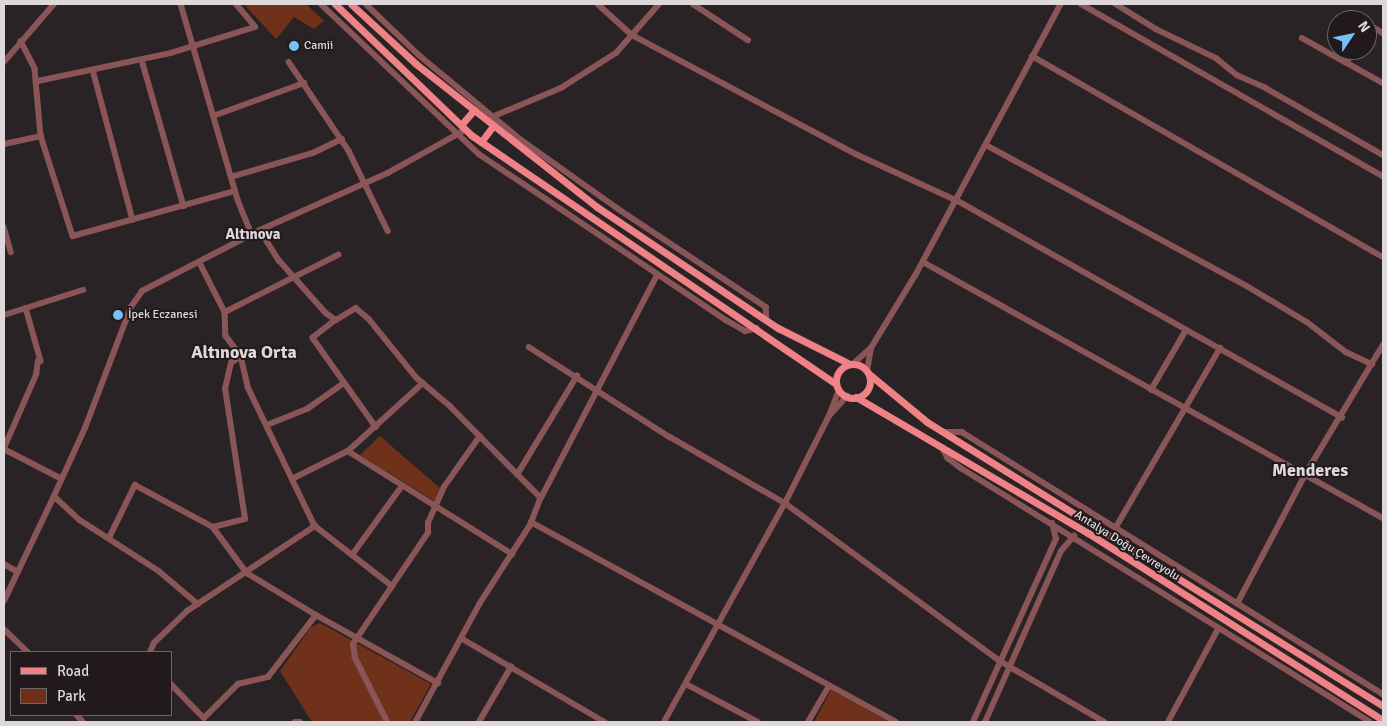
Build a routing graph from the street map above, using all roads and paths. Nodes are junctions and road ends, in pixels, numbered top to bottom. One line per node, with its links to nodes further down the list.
1 (54, 4): 17 (street)
2 (181, 4): 18 (street)
3 (236, 4): 18 (street)
4 (321, 4): 34 (street)
5 (335, 4): 33 (main road)
6 (352, 4): 28 (main road)
7 (366, 4): 30 (street)
8 (598, 4): 14 (street)
9 (660, 4): 14 (street)
10 (694, 4): 16 (street)
11 (1061, 4): 19 (street)
12 (1081, 4): 41 (street)
13 (1116, 4): 40 (street)
14 (632, 35): 30 (street); 45 (street)
15 (1302, 38): 23 (street)
16 (748, 40)
17 (21, 41): 21 (street); 25 (street)
18 (194, 47): 20 (street); 29 (street)
19 (1032, 56): 39 (street); 54 (street)
20 (142, 60): 24 (street); 46 (street)
21 (4, 62)
22 (288, 62): 26 (street)
23 (1347, 62): 27 (street)
24 (93, 70): 25 (street); 47 (street)
25 (38, 81): 35 (street)
26 (304, 83): 29 (street); 36 (street)
27 (1383, 83)
28 (474, 110): 31 (main road); 33 (main road)
29 (214, 116): 42 (street)
30 (494, 116): 31 (street); 64 (street)
31 (485, 118): 32 (main road)
32 (494, 125): 37 (main road); 64 (main road)
33 (463, 128): 34 (street); 37 (main road)
34 (458, 134): 43 (street); 57 (street)
35 (41, 136): 38 (street); 47 (street)
36 (342, 139): 42 (street); 43 (street)
37 (481, 142): 65 (main road)
38 (4, 144)
39 (986, 145): 45 (street); 73 (street)
40 (1383, 155)
41 (1383, 176)
42 (231, 177): 44 (street)
43 (365, 183): 49 (street); 50 (street)
44 (235, 191): 46 (street); 51 (street)
45 (958, 201): 55 (street); 66 (street)
46 (184, 206): 47 (street)
47 (133, 220)
48 (4, 227): 52 (street)
49 (260, 230): 51 (street); 58 (street)
50 (388, 232)
51 (252, 235): 56 (street)
52 (11, 252)
53 (338, 255): 58 (street)
54 (1383, 257)
55 (923, 262): 69 (street); 80 (street)
56 (200, 263): 61 (street); 95 (street)
57 (657, 274): 65 (street); 79 (street)
58 (292, 276): 61 (street); 63 (street)
59 (83, 290): 60 (street)
60 (26, 308): 62 (street); 91 (street)
61 (225, 312): 71 (street)
62 (4, 315)
63 (336, 320): 76 (street); 77 (street)
64 (766, 321): 72 (main road)
65 (757, 328): 78 (main road)
66 (1186, 330): 70 (street); 80 (street)
67 (1383, 345): 73 (street)
68 (529, 347): 75 (street)
69 (871, 348): 72 (street); 74 (street)
70 (1220, 348): 83 (street); 85 (street)
71 (241, 356): 86 (street); 106 (street)
72 (852, 364): 74 (main road); 78 (main road)
73 (1372, 364): 85 (street)
74 (868, 373): 82 (main road); 88 (main road, Antalya Doğu Çevreyolu)
75 (577, 376): 79 (street); 94 (street)
76 (344, 383): 86 (street); 87 (street)
77 (424, 383): 87 (street); 89 (street)
78 (837, 387): 81 (main road); 84 (street)
79 (598, 389): 99 (street); 100 (street)
80 (1152, 390): 83 (street)
81 (847, 396): 82 (main road); 84 (street)
82 (856, 397): 90 (main road, Antalya Doğu Çevreyolu)
83 (1184, 408): 93 (street); 107 (street)
84 (829, 416): 100 (street)
85 (1342, 417): 93 (street)
86 (267, 425): 96 (street)
87 (376, 427): 92 (street)
88 (943, 432): 107 (street); 135 (main road, Antalya Doğu Çevreyolu)
89 (480, 436): 94 (street); 101 (street)
90 (941, 445): 104 (street); 137 (main road, Antalya Doğu Çevreyolu)
91 (4, 448): 95 (street)
92 (348, 451): 96 (street); 97 (street)
93 (1306, 473): 102 (street); 118 (street)
94 (517, 475): 99 (street)
95 (62, 479): 98 (street)
96 (292, 479): 105 (street)
97 (402, 486): 101 (street); 111 (street)
98 (54, 496): 109 (street); 113 (street)
99 (541, 498): 103 (street)
100 (785, 503): 120 (street); 127 (street)
101 (435, 508): 110 (street); 115 (street)
102 (1383, 518)
103 (531, 522): 110 (street); 120 (street)
104 (1052, 523): 108 (street); 127 (street)
105 (315, 526): 111 (street); 114 (street)
106 (213, 527): 109 (street); 114 (street)
107 (1116, 527): 118 (street)
108 (1074, 536): 122 (street); 128 (street)
109 (110, 538): 117 (street)
110 (512, 554): 124 (street)
111 (352, 555): 115 (street)
112 (4, 564): 113 (street)
113 (18, 572): 116 (street)
114 (247, 573): 117 (street); 119 (street)
115 (392, 586): 123 (street)
116 (4, 601)
117 (198, 604): 126 (street)
118 (1237, 604): 134 (street)
119 (316, 615): 123 (street); 136 (street)
120 (719, 625): 131 (street); 133 (street)
121 (4, 629): 125 (street)
122 (1218, 631): 151 (street); 152 (street)
123 (358, 638): 130 (street); 140 (street)
124 (461, 638): 129 (street); 130 (street)
125 (27, 651)
126 (150, 651)
127 (1000, 661): 128 (street); 148 (street)
128 (1010, 666): 149 (street); 150 (street)
129 (511, 668): 142 (street); 143 (street)
130 (438, 683): 141 (street)
131 (686, 684): 144 (street); 145 (street)
132 (172, 685): 136 (street)
133 (829, 686): 146 (street); 147 (street)
134 (1383, 694)
135 (1383, 706)
136 (202, 720)
137 (1383, 720)
138 (295, 722): 139 (street)
139 (300, 722)
140 (387, 722)
141 (416, 722)
142 (479, 722)
143 (605, 722)
144 (664, 722)
145 (758, 722)
146 (808, 722)
147 (896, 722)
148 (973, 722)
149 (985, 722)
150 (1105, 722)
151 (1168, 722)
152 (1370, 722)

